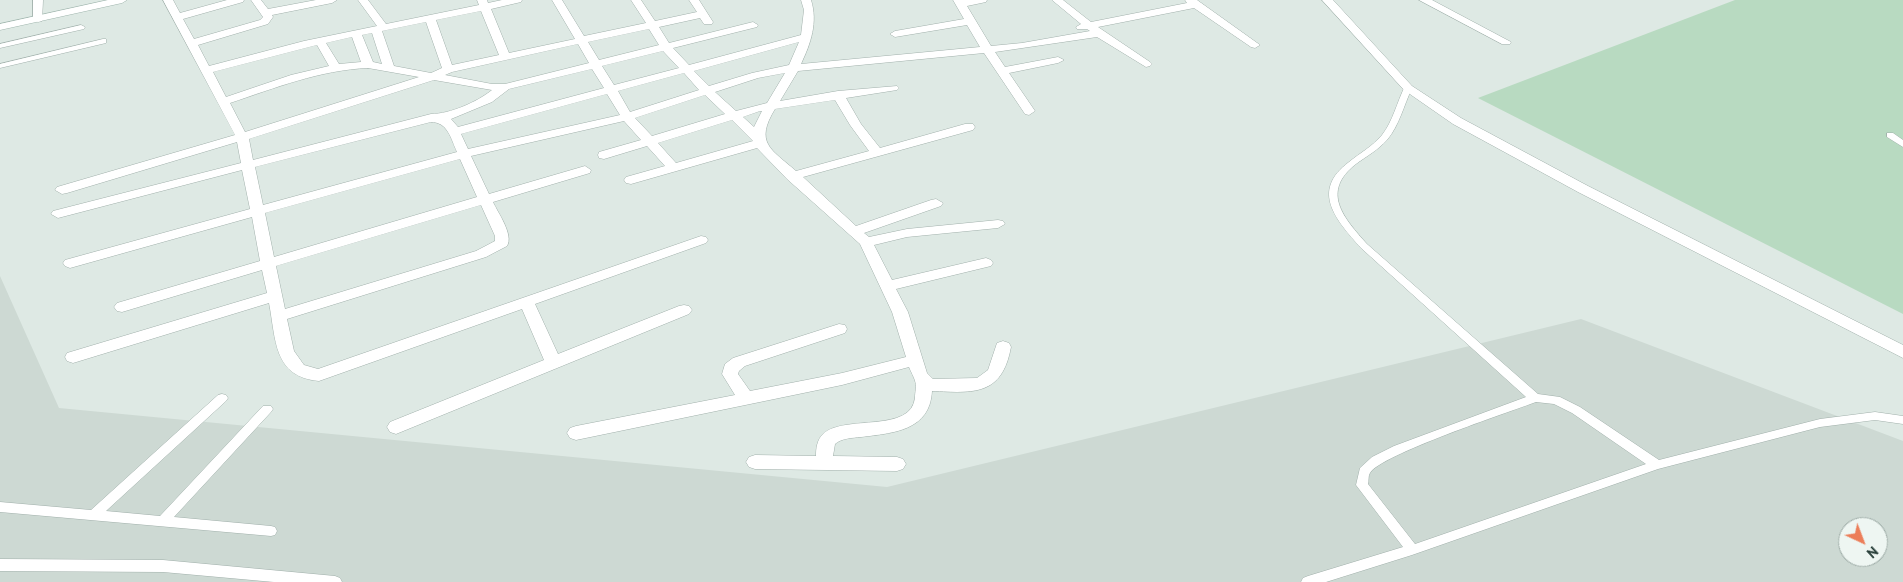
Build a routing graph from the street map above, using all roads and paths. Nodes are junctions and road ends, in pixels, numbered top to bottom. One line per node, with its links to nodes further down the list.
1 (84, 0): 20 (street)
2 (122, 0): 20 (street)
3 (168, 0): 23 (street)
4 (239, 0): 23 (street)
5 (256, 0): 21 (street)
6 (332, 0): 21 (street)
7 (363, 0): 32 (street)
8 (517, 0): 19 (street)
9 (557, 0): 40 (street)
10 (636, 0): 29 (street)
11 (694, 0): 22 (street)
12 (806, 0): 37 (street)
13 (982, 0): 17 (street)
14 (1057, 0): 27 (street)
15 (1327, 0): 64 (street)
16 (1424, 0): 41 (street)
17 (959, 2): 26 (street)
18 (1194, 2): 27 (street); 43 (street)
19 (484, 3): 25 (street); 48 (street)
20 (38, 10): 24 (street); 30 (street)
21 (266, 13): 42 (street)
22 (704, 14): 29 (street); 36 (street)
23 (177, 17): 42 (street)
24 (0, 18)
25 (430, 18): 32 (street); 58 (street)
26 (970, 21): 35 (street); 47 (street)
27 (1089, 24): 33 (street); 45 (street)
28 (753, 25): 36 (street)
29 (652, 26): 40 (street); 46 (street)
30 (0, 27)
31 (81, 27): 44 (lane)
32 (380, 29): 34 (street); 57 (street)
33 (1099, 33): 45 (street); 50 (street)
34 (356, 34): 39 (street); 51 (street)
35 (895, 34)
36 (704, 37): 46 (street)
37 (806, 37): 55 (street); 56 (street)
38 (103, 41): 52 (lane)
39 (320, 41): 54 (street); 59 (street)
40 (580, 41): 48 (street); 53 (street)
41 (1506, 42)
42 (192, 43): 59 (street)
43 (1255, 45)
44 (0, 46)
45 (1022, 46): 47 (street)
46 (666, 47): 53 (street); 55 (street)
47 (986, 49): 56 (street); 60 (street)
48 (505, 57): 58 (street)
49 (1058, 60): 60 (street)
50 (1146, 64)
51 (368, 65): 54 (street); 57 (street)
52 (0, 66)
53 (595, 66): 62 (street); 65 (street)
54 (334, 67): 68 (street)
55 (687, 68): 65 (street); 66 (street)
56 (792, 68): 66 (street); 69 (street)
57 (389, 69): 61 (street)
58 (448, 69): 61 (street)
59 (207, 70): 68 (street)
60 (1002, 71): 70 (street)
61 (432, 77): 62 (street); 77 (street)
62 (505, 87): 73 (street)
63 (893, 88): 67 (street)
64 (1408, 88): 109 (street); 116 (lane)
65 (610, 90): 72 (street); 75 (street)
66 (707, 91): 71 (street); 72 (street)
67 (838, 95): 69 (street); 81 (street)
68 (224, 101): 77 (street)
69 (772, 104): 71 (street); 78 (street)
70 (1029, 111)
71 (733, 115): 78 (street); 79 (street)
72 (628, 117): 79 (street); 82 (street)
73 (442, 118): 75 (street); 84 (street)
74 (969, 127): 81 (street)
75 (454, 132): 82 (street)
76 (1890, 135): 80 (lane)
77 (242, 137): 84 (street); 89 (street)
78 (759, 140): 85 (street); 87 (street)
79 (648, 142): 83 (street); 85 (street)
80 (1903, 144)
81 (877, 153): 87 (street)
82 (464, 154): 90 (street); 92 (street)
83 (604, 155)
84 (248, 165): 92 (street); 93 (street)
85 (674, 168): 88 (street)
86 (585, 170): 90 (street)
87 (792, 176): 95 (street)
88 (631, 180)
89 (62, 190)
90 (486, 200): 100 (street); 106 (street)
91 (936, 202): 95 (street)
92 (257, 211): 98 (street); 100 (street)
93 (58, 214)
94 (998, 224): 97 (street)
95 (855, 231): 97 (street)
96 (701, 240): 103 (street)
97 (866, 242): 101 (street)
98 (70, 263)
99 (986, 263): 101 (street)
100 (268, 265): 102 (street); 104 (street)
101 (887, 286): 111 (street)
102 (275, 296): 106 (street); 110 (street)
103 (527, 302): 106 (street); 112 (street)
104 (122, 307)
105 (684, 310): 112 (street)
106 (278, 316)
107 (839, 329): 115 (street)
108 (1003, 347): 113 (street)
109 (1903, 352)
110 (73, 357)
111 (916, 360): 113 (street); 115 (street)
112 (556, 362): 119 (street)
113 (924, 381): 122 (street)
114 (222, 398): 126 (lane)
115 (746, 398): 120 (street)
116 (1536, 398): 124 (lane); 129 (lane)
117 (267, 409): 127 (lane)
118 (1903, 420): 124 (lane)
119 (396, 427)
120 (576, 433)
121 (754, 462): 122 (street)
122 (824, 464): 123 (street)
123 (897, 464)
124 (1657, 465): 129 (lane)
125 (0, 507): 126 (lane)
126 (94, 515): 127 (lane)
127 (163, 522): 128 (lane)
128 (271, 531)
129 (1412, 550): 132 (lane)
130 (0, 565): 131 (lane)
131 (335, 582)
132 (1308, 582)

